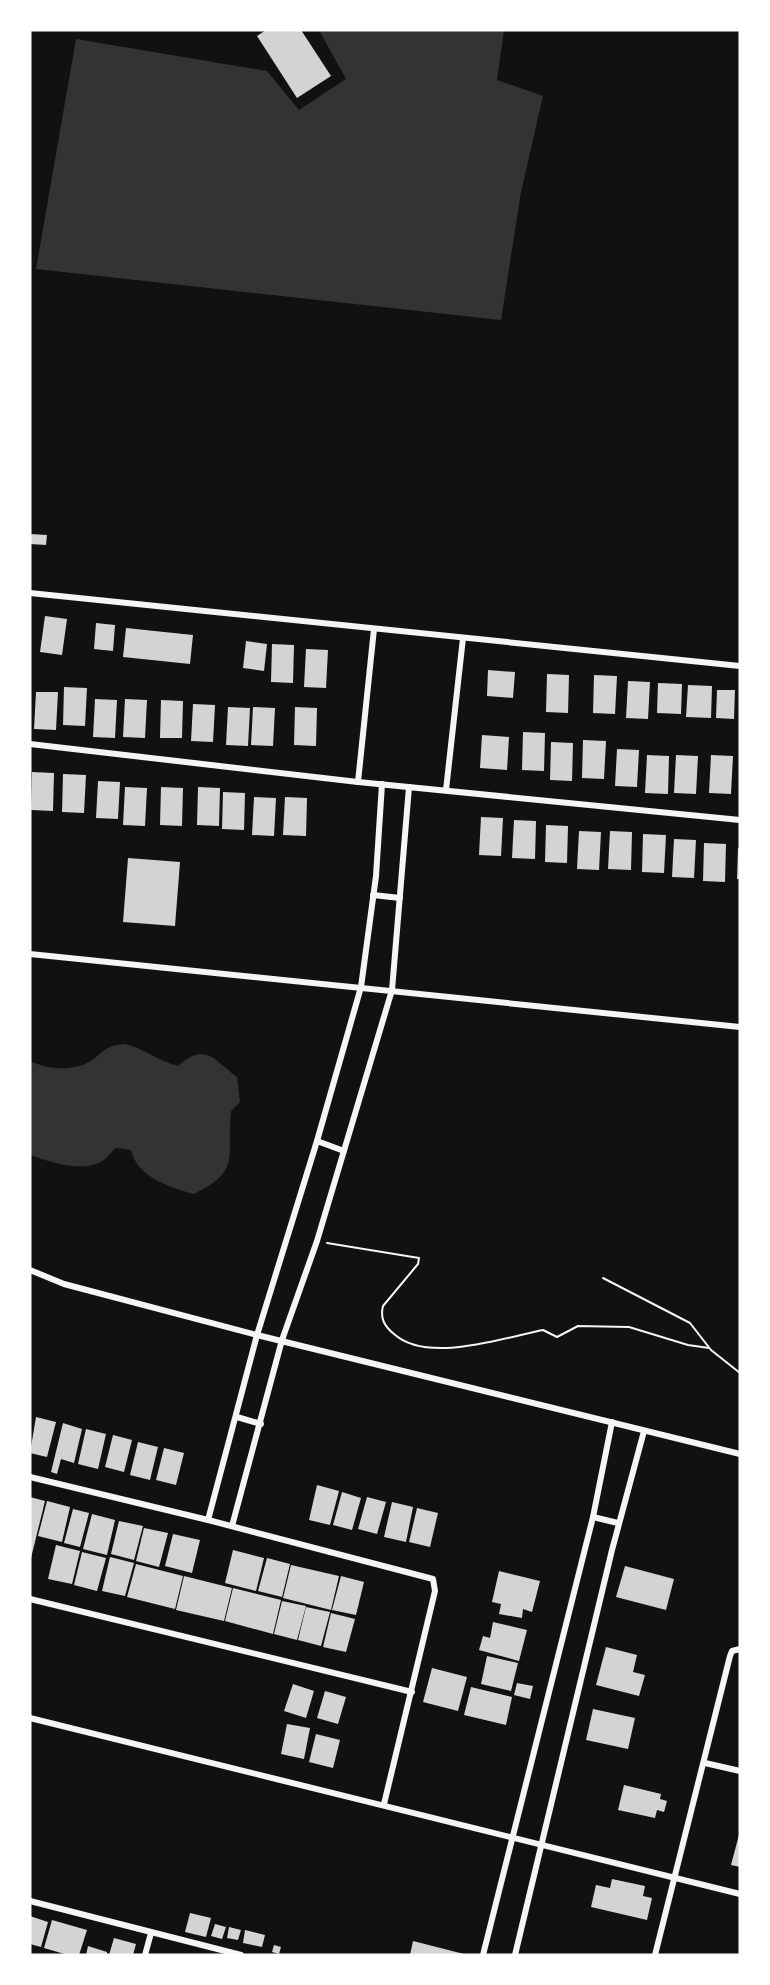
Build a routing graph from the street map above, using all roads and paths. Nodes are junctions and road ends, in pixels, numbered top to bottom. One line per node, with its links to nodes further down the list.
1 (30, 593): 2 (street)
2 (374, 629): 3 (street); 6 (street)
3 (463, 638): 4 (street); 9 (street)
4 (740, 666)
5 (30, 744): 6 (street)
6 (358, 782): 7 (street)
7 (382, 784): 8 (street); 11 (street)
8 (409, 787): 9 (street); 12 (street)
9 (446, 790): 10 (street)
10 (740, 820)
11 (373, 895): 12 (street); 14 (street)
12 (400, 898): 15 (street)
13 (30, 954): 14 (street)
14 (361, 987): 15 (street); 17 (street)
15 (392, 990): 16 (street); 18 (street)
16 (740, 1027)
17 (317, 1141): 18 (street); 22 (street)
18 (344, 1151): 19 (street)
19 (317, 1241): 23 (street); 24 (path)
20 (30, 1270): 22 (street)
21 (603, 1278): 24 (path)
22 (257, 1335): 23 (street); 26 (street)
23 (282, 1340): 27 (street); 28 (street)
24 (709, 1348): 25 (path)
25 (740, 1373)
26 (237, 1417): 28 (street); 33 (street)
27 (612, 1422): 29 (street); 32 (street)
28 (261, 1424): 35 (street)
29 (644, 1431): 30 (street); 34 (street)
30 (740, 1454)
31 (30, 1477): 33 (street)
32 (593, 1516): 34 (street); 43 (street)
33 (208, 1520): 35 (street)
34 (618, 1523): 44 (street)
35 (232, 1526): 38 (street)
36 (30, 1599): 38 (street)
37 (740, 1649): 40 (street)
38 (412, 1692): 42 (street)
39 (30, 1718): 42 (street)
40 (705, 1762): 41 (street); 45 (street)
41 (740, 1772)
42 (384, 1804): 43 (street)
43 (514, 1838): 44 (street); 51 (street)
44 (541, 1846): 45 (street); 52 (street)
45 (674, 1878): 46 (street); 53 (street)
46 (740, 1894)
47 (30, 1901): 48 (street)
48 (151, 1933): 49 (street); 50 (street)
49 (145, 1955)
50 (241, 1955)
51 (483, 1955)
52 (515, 1955)
53 (655, 1955)

